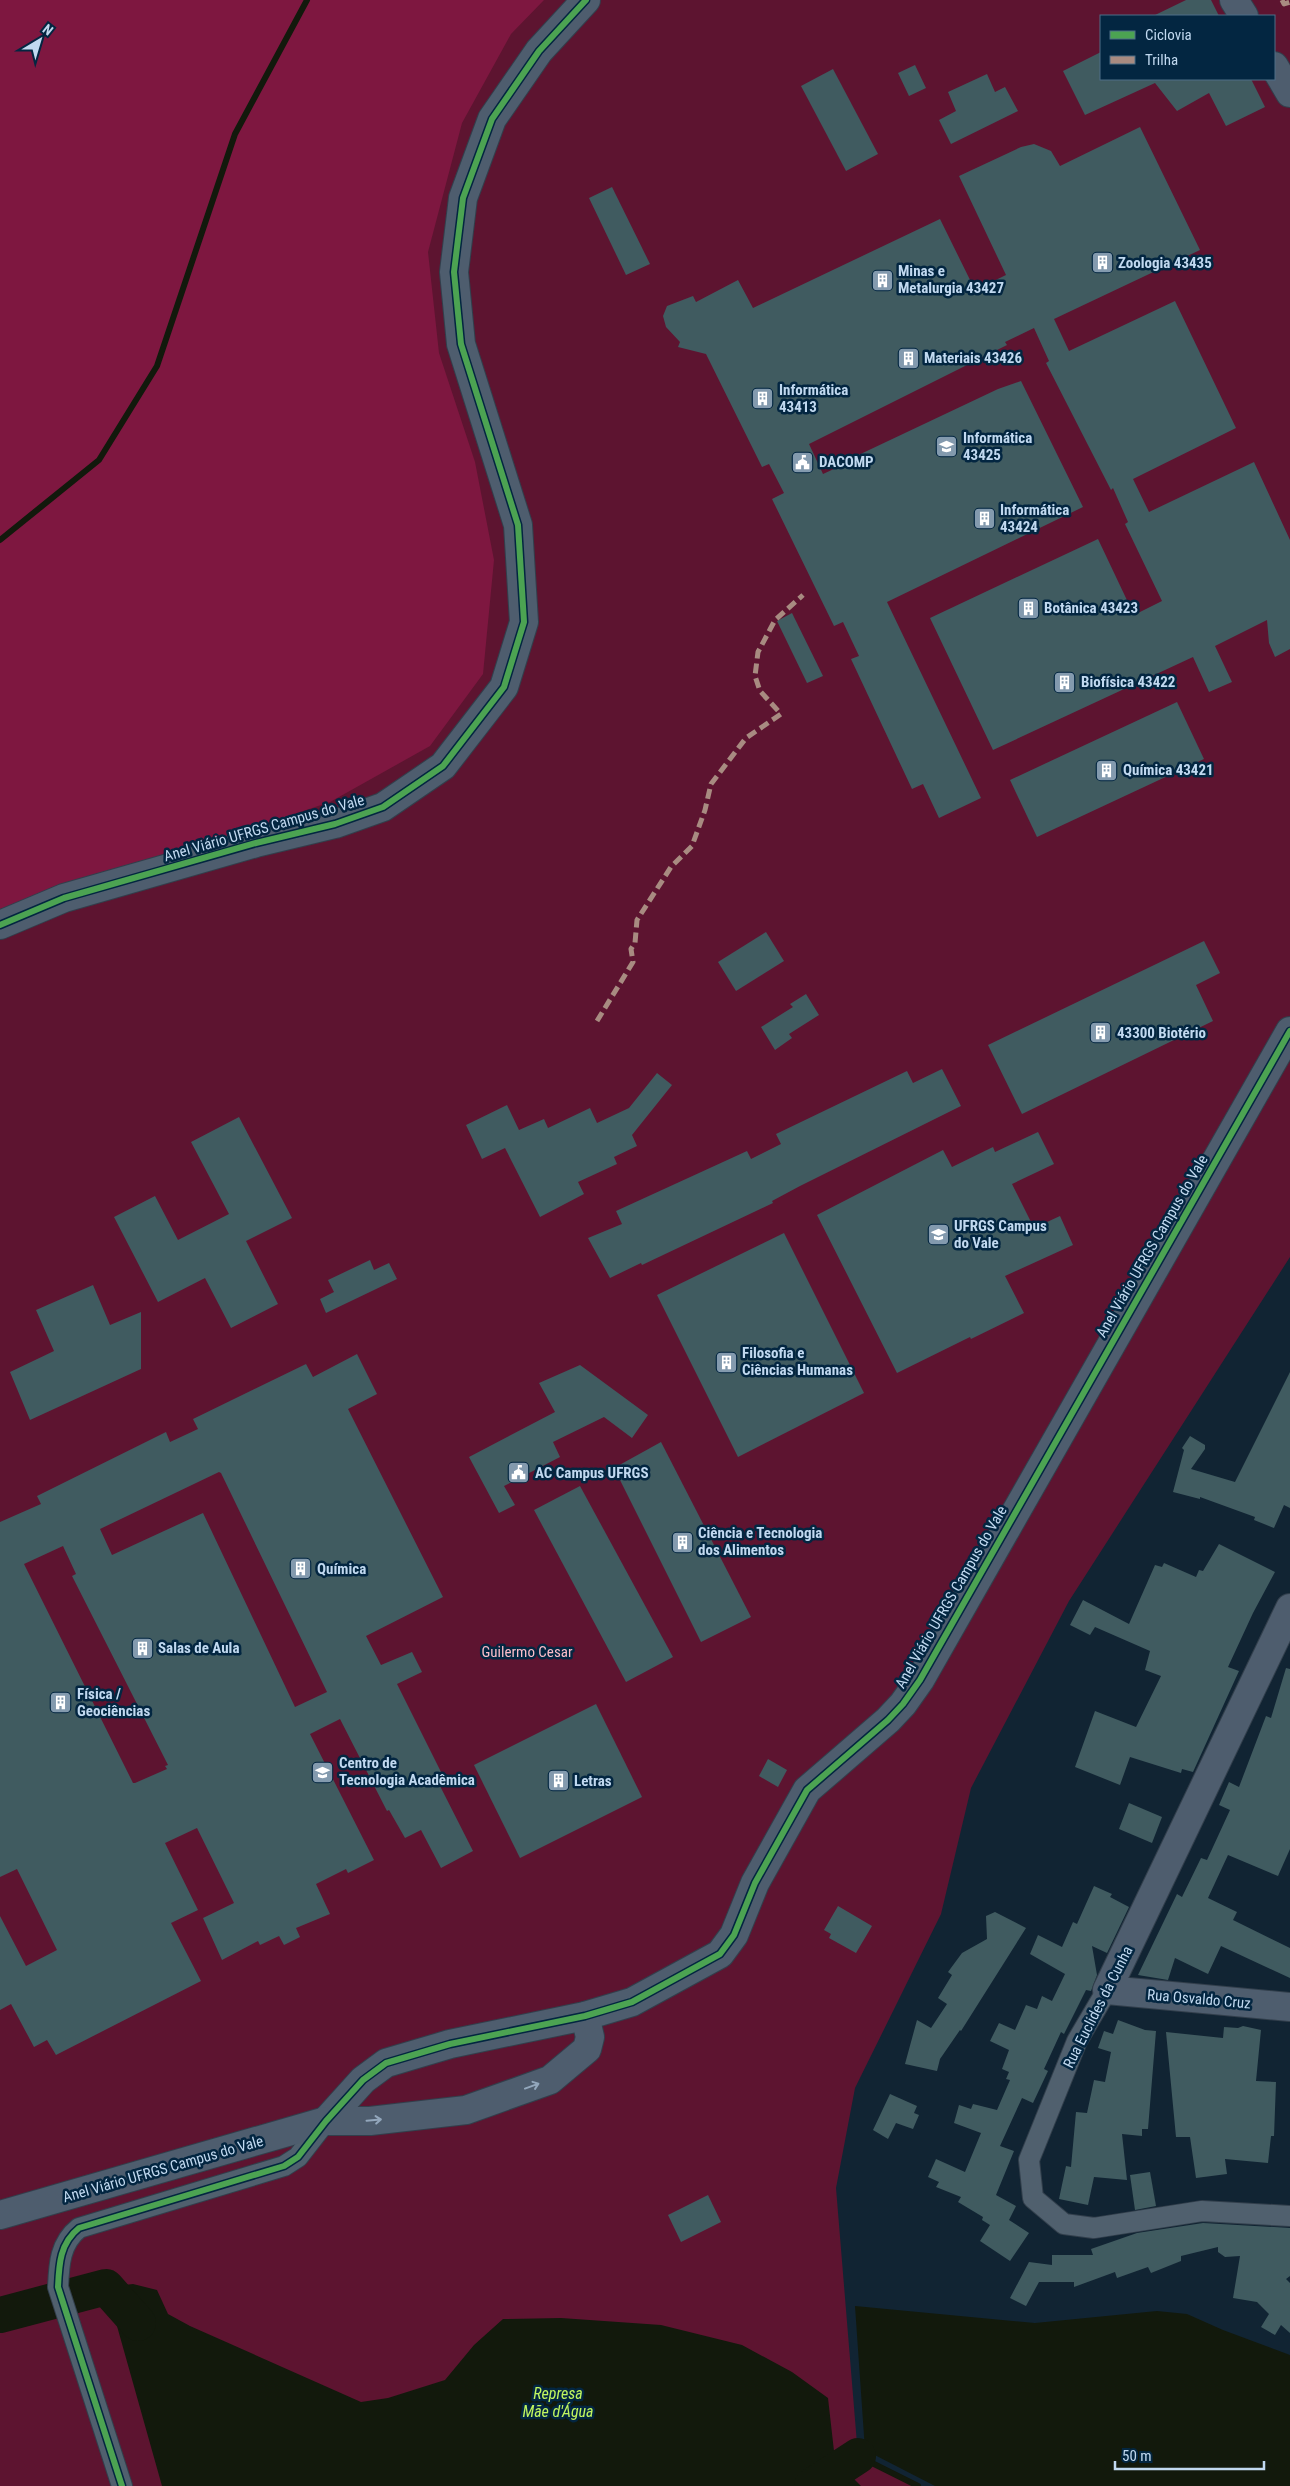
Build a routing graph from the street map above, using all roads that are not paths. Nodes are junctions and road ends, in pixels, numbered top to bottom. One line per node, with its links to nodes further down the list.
1 (586, 0): 6 (street, Anel Viário UFRGS Campus do Vale)
2 (1234, 0): 3 (street)
3 (1243, 15)
4 (1275, 68): 5 (street)
5 (1290, 93)
6 (0, 925)
7 (1290, 1031): 11 (street, Anel Viário UFRGS Campus do Vale)
8 (1290, 1608): 9 (street, Rua Euclides da Cunha)
9 (1107, 1990): 10 (street, Rua Osvaldo Cruz); 14 (street, Rua Euclides da Cunha)
10 (1290, 2007)
11 (585, 2016): 12 (street, Anel Viário UFRGS Campus do Vale); 12 (street, Anel Viário UFRGS Campus do Vale, one-way to 11)
12 (326, 2121): 13 (street, Anel Viário UFRGS Campus do Vale); 15 (street)
13 (0, 2215)
14 (1290, 2216)
15 (122, 2486)

